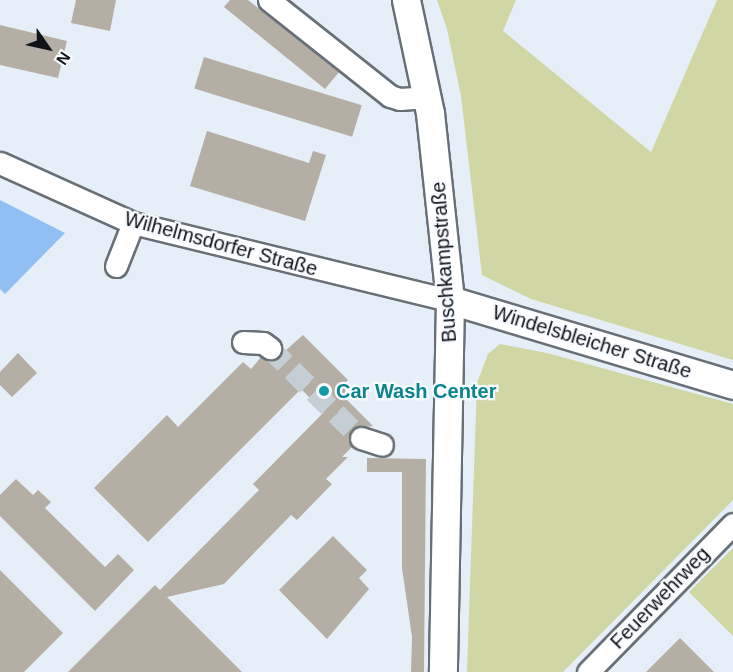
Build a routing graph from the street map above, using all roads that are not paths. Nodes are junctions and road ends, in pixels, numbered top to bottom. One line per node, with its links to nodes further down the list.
1 (269, 0): 3 (street)
2 (406, 0): 3 (main road, Buschkampstraße)
3 (427, 97): 7 (main road, Buschkampstraße)
4 (0, 163): 5 (street, Wilhelmsdorfer Straße)
5 (133, 222): 6 (street); 7 (street, Wilhelmsdorfer Straße)
6 (116, 266)
7 (450, 300): 10 (main road, Windelsbleicher Straße); 14 (main road, Buschkampstraße)
8 (243, 342): 9 (street)
9 (270, 348)
10 (733, 386)
11 (361, 438): 12 (street)
12 (382, 445)
13 (733, 524): 15 (street, Feuerwehrweg)
14 (443, 672)
15 (588, 672)

